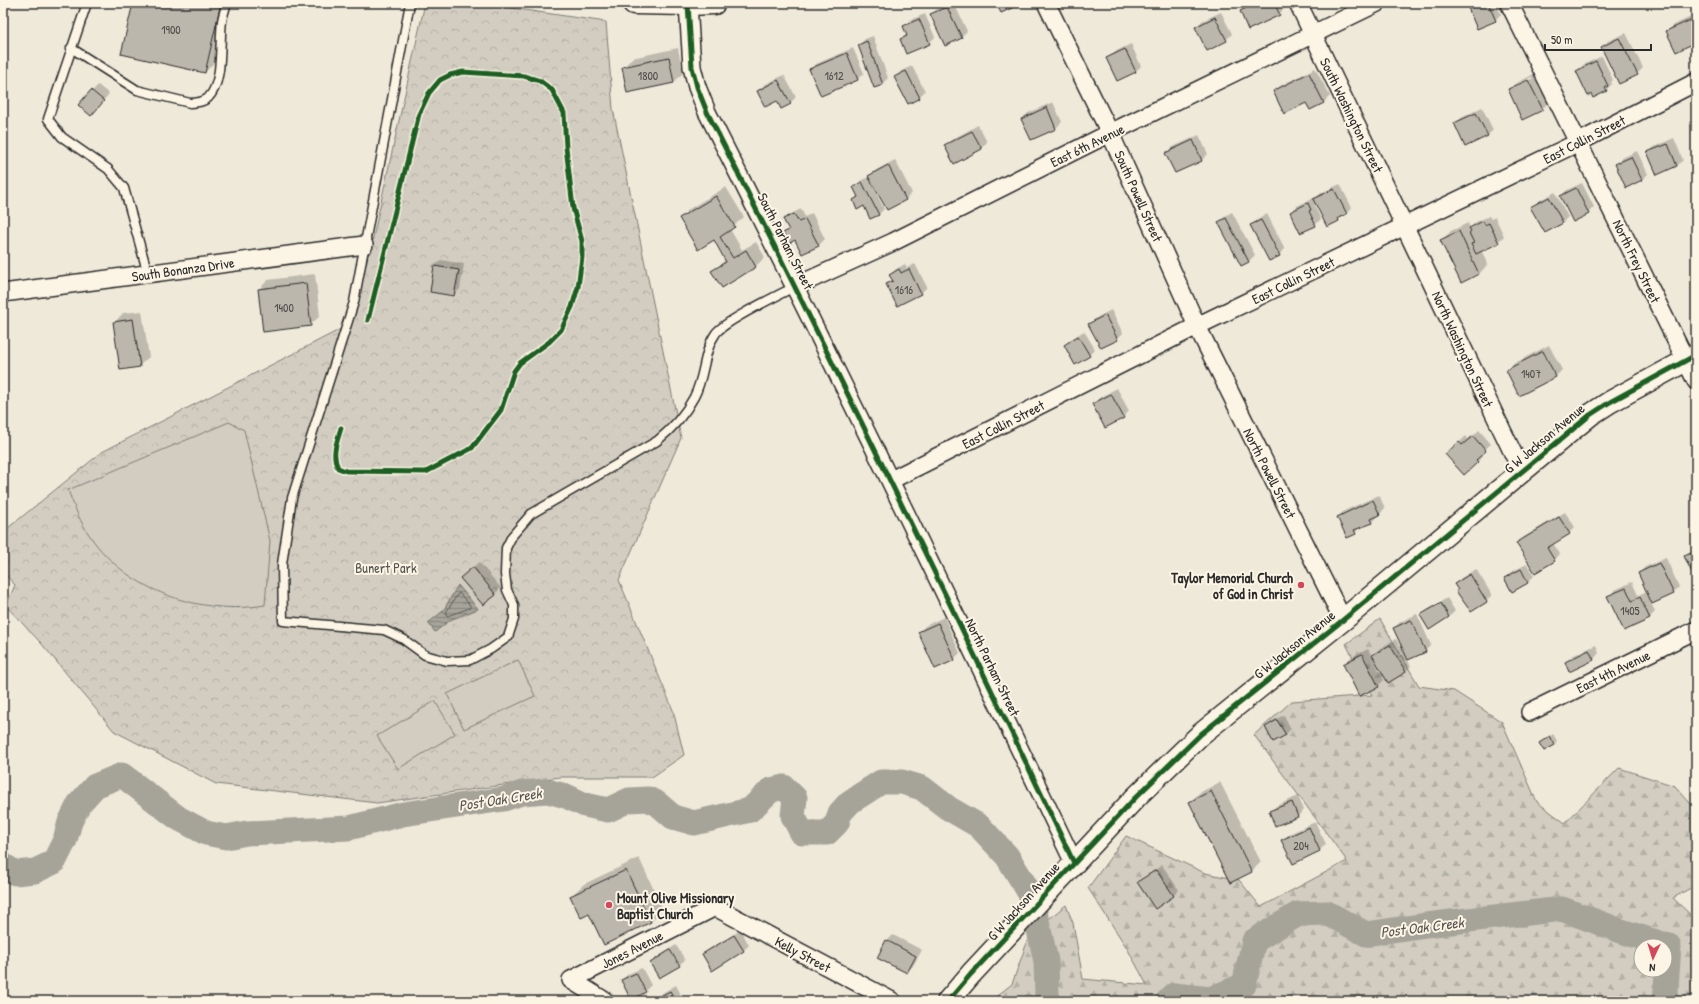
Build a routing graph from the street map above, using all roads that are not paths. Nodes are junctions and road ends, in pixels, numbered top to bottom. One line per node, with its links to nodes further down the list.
1 (87, 3): 12 (lane)
2 (227, 3): 12 (lane)
3 (410, 3): 17 (lane)
4 (634, 3): 10 (main road)
5 (714, 3): 10 (main road)
6 (1046, 3): 14 (street, South Powell Street)
7 (1298, 3): 11 (street, South Washington Street)
8 (1377, 3): 11 (street, East 6th Avenue)
9 (1510, 3): 15 (street, North Frey Street)
10 (688, 4): 19 (street, South Parham Street)
11 (1313, 34): 14 (street, East 6th Avenue); 16 (street, South Washington Street)
12 (71, 48): 18 (lane)
13 (1696, 82): 15 (street, East Collin Street)
14 (1110, 133): 19 (street, East 6th Avenue); 21 (street, South Powell Street)
15 (1579, 142): 16 (street, East Collin Street); 22 (street, North Frey Street)
16 (1405, 226): 21 (street, East Collin Street); 24 (street, North Washington Street)
17 (364, 245): 18 (street, South Bonanza Drive); 19 (lane)
18 (148, 274): 20 (street, South Bonanza Drive)
19 (796, 286): 25 (street, South Parham Street)
20 (3, 294)
21 (1197, 326): 25 (street, East Collin Street); 26 (street, North Powell Street)
22 (1691, 357): 23 (street, North Frey Street); 24 (street, G W Jackson Avenue)
23 (1696, 381)
24 (1522, 472): 26 (street, G W Jackson Avenue)
25 (891, 480): 29 (street, North Parham Street)
26 (1344, 620): 29 (street, G W Jackson Avenue)
27 (1696, 630): 28 (street, East 4th Avenue)
28 (1530, 712)
29 (1072, 866): 33 (street, G W Jackson Avenue)
30 (714, 907): 31 (street, Jones Avenue); 32 (street, Kelly Street)
31 (605, 1001)
32 (892, 1001)
33 (948, 1001)

